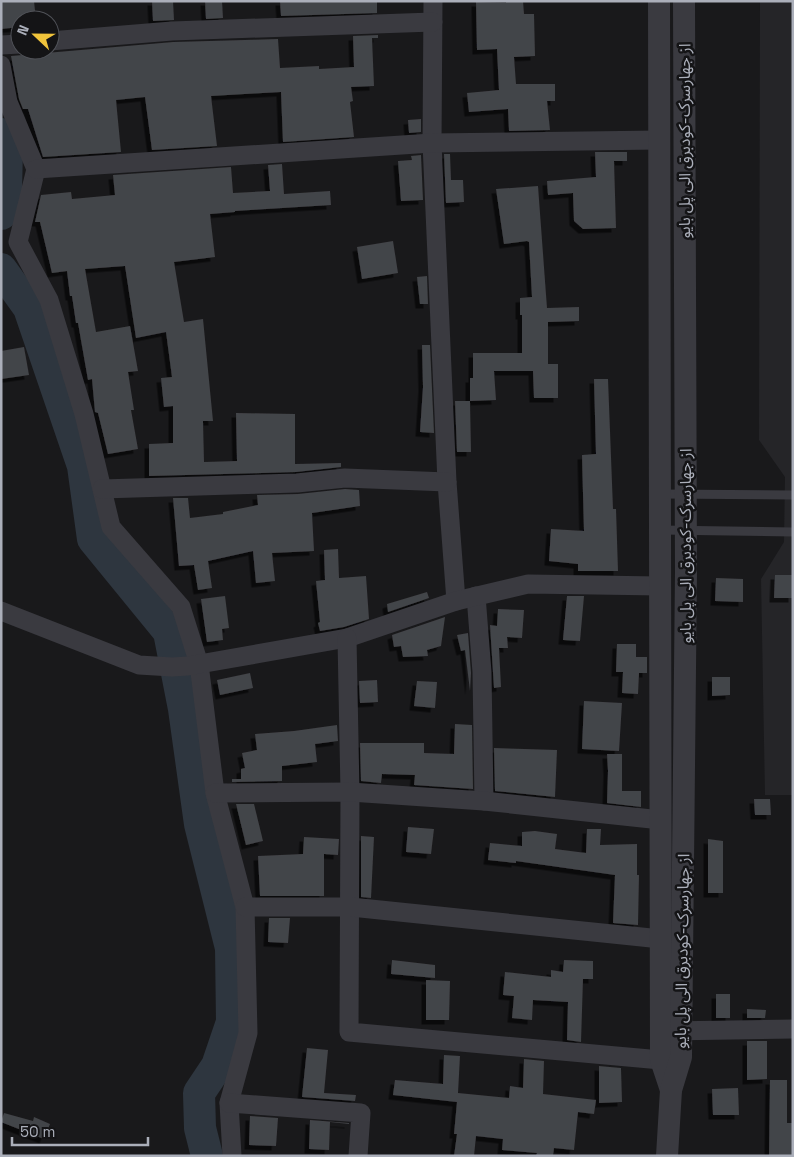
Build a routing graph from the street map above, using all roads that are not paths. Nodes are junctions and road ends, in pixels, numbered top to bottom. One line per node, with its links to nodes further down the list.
1 (433, 1): 4 (street)
2 (659, 1): 7 (street, از جهارسرک-کودبرق الی پل بایو)
3 (684, 1): 13 (street, از جهارسرک-کودبرق الی پل بایو)
4 (433, 22): 5 (street); 8 (street)
5 (60, 40)
6 (1, 65): 9 (street)
7 (659, 140): 8 (street); 12 (street, از جهارسرک-کودبرق الی پل بایو)
8 (432, 143): 9 (street); 10 (street)
9 (36, 169): 11 (street)
10 (447, 482): 11 (street); 20 (street)
11 (102, 489): 23 (street)
12 (660, 494): 13 (lane); 15 (street, از جهارسرک-کودبرق الی پل بایو)
13 (685, 494): 14 (lane); 16 (street, از جهارسرک-کودبرق الی پل بایو)
14 (793, 494)
15 (660, 530): 16 (lane); 18 (street, از جهارسرک-کودبرق الی پل بایو)
16 (686, 531): 17 (lane); 32 (street, از جهارسرک-کودبرق الی پل بایو)
17 (793, 532)
18 (660, 586): 19 (street); 27 (street, از جهارسرک-کودبرق الی پل بایو)
19 (476, 596): 20 (street); 26 (street)
20 (456, 601): 22 (street)
21 (1, 611): 23 (street)
22 (347, 638): 23 (street); 24 (street)
23 (186, 665): 25 (street)
24 (350, 792): 25 (street); 26 (street); 29 (street)
25 (215, 793): 28 (street)
26 (484, 801): 27 (street)
27 (661, 820): 30 (street, از جهارسرک-کودبرق الی پل بایو)
28 (245, 907): 29 (street); 35 (street)
29 (351, 907): 30 (street); 33 (street)
30 (661, 939): 32 (street, از جهارسرک-کودبرق الی پل بایو)
31 (793, 1029): 32 (street)
32 (671, 1031): 33 (street, از جهارسرک-کودبرق الی پل بایو); 34 (street, از جهارسرک-کودبرق الی پل بایو)
33 (661, 1060): 34 (street, از جهارسرک-کودبرق الی پل بایو)
34 (671, 1090): 38 (street, از جهارسرک-کودبرق الی پل بایو)
35 (230, 1104): 36 (street); 37 (street)
36 (232, 1156)
37 (358, 1156)
38 (667, 1156)

